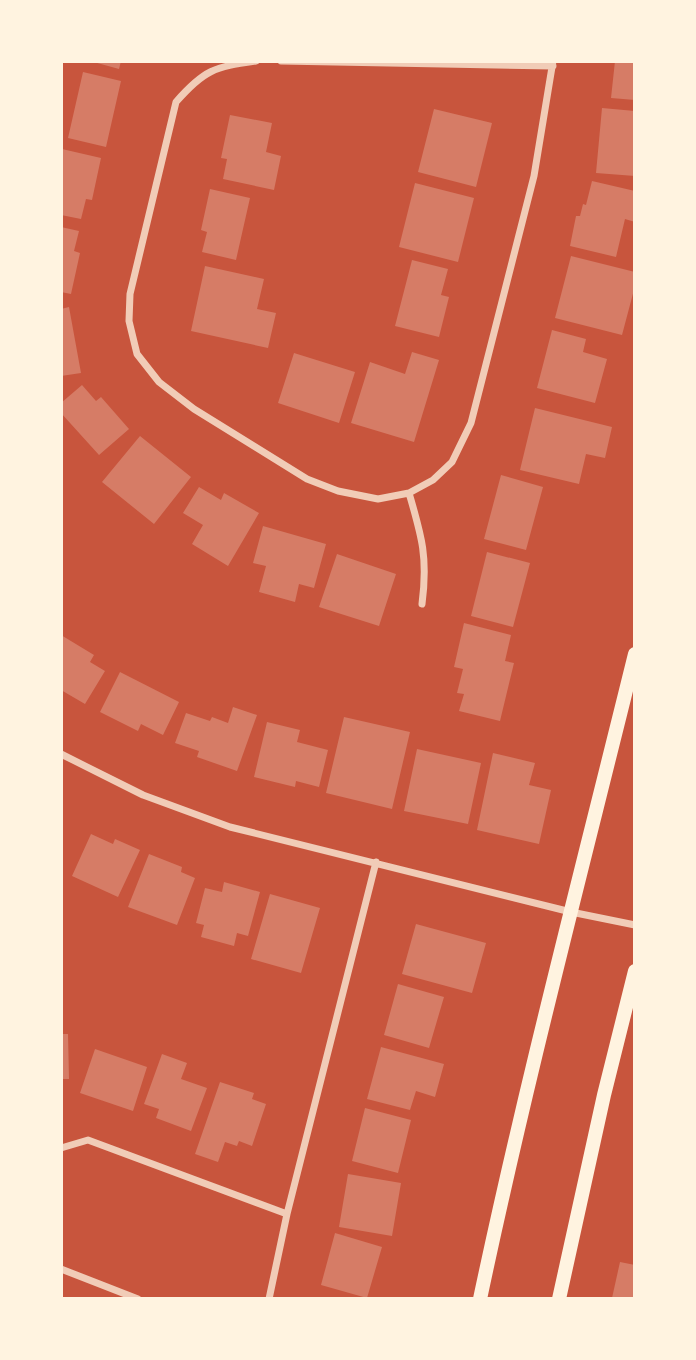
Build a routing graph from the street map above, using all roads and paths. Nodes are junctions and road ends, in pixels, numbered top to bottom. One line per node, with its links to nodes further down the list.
1 (256, 61): 4 (street)
2 (281, 61): 3 (street)
3 (553, 64): 4 (street)
4 (408, 493): 5 (street)
5 (422, 604)
6 (635, 654): 9 (main road)
7 (61, 754): 8 (street)
8 (376, 862): 9 (street); 13 (street)
9 (571, 912): 10 (street); 17 (main road)
10 (635, 925)
11 (635, 971): 18 (main road)
12 (61, 1148): 13 (street)
13 (287, 1214): 16 (street)
14 (61, 1269): 15 (street)
15 (138, 1299)
16 (270, 1299)
17 (480, 1299)
18 (559, 1299)

